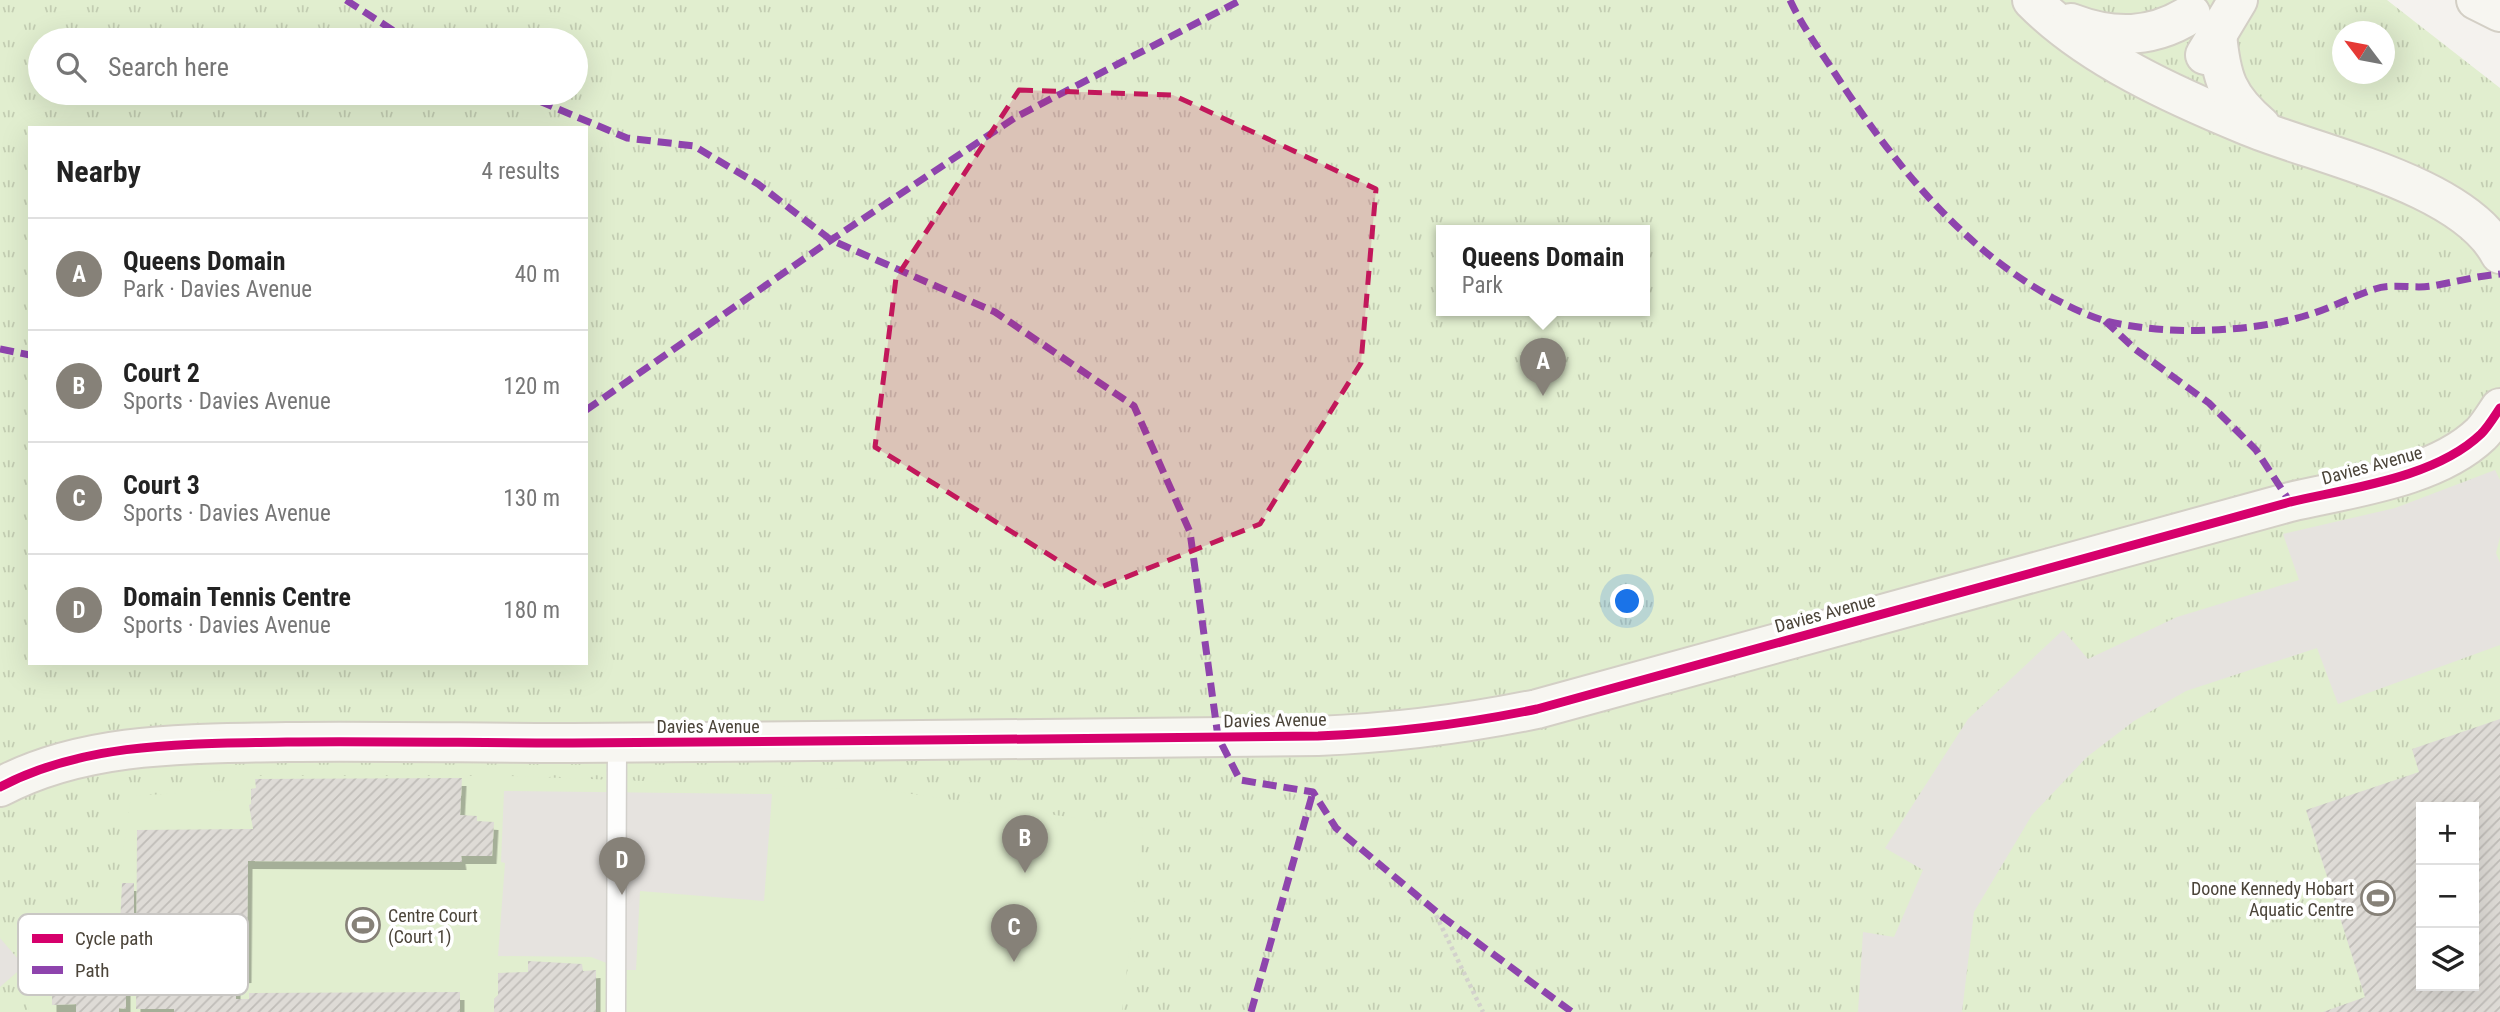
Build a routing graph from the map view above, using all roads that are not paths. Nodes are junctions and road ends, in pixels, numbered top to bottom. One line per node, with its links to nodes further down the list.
1 (2238, 0): 5 (street)
2 (2476, 0): 4 (street)
3 (2035, 3): 5 (street); 6 (street)
4 (2500, 12)
5 (2206, 16): 6 (street); 7 (street)
6 (2168, 90): 7 (street)
7 (2282, 139): 8 (street)
8 (2500, 254)
9 (2497, 424): 10 (street, Davies Avenue)
10 (617, 742): 11 (street, Davies Avenue); 12 (lane)
11 (0, 787)
12 (617, 1012)

